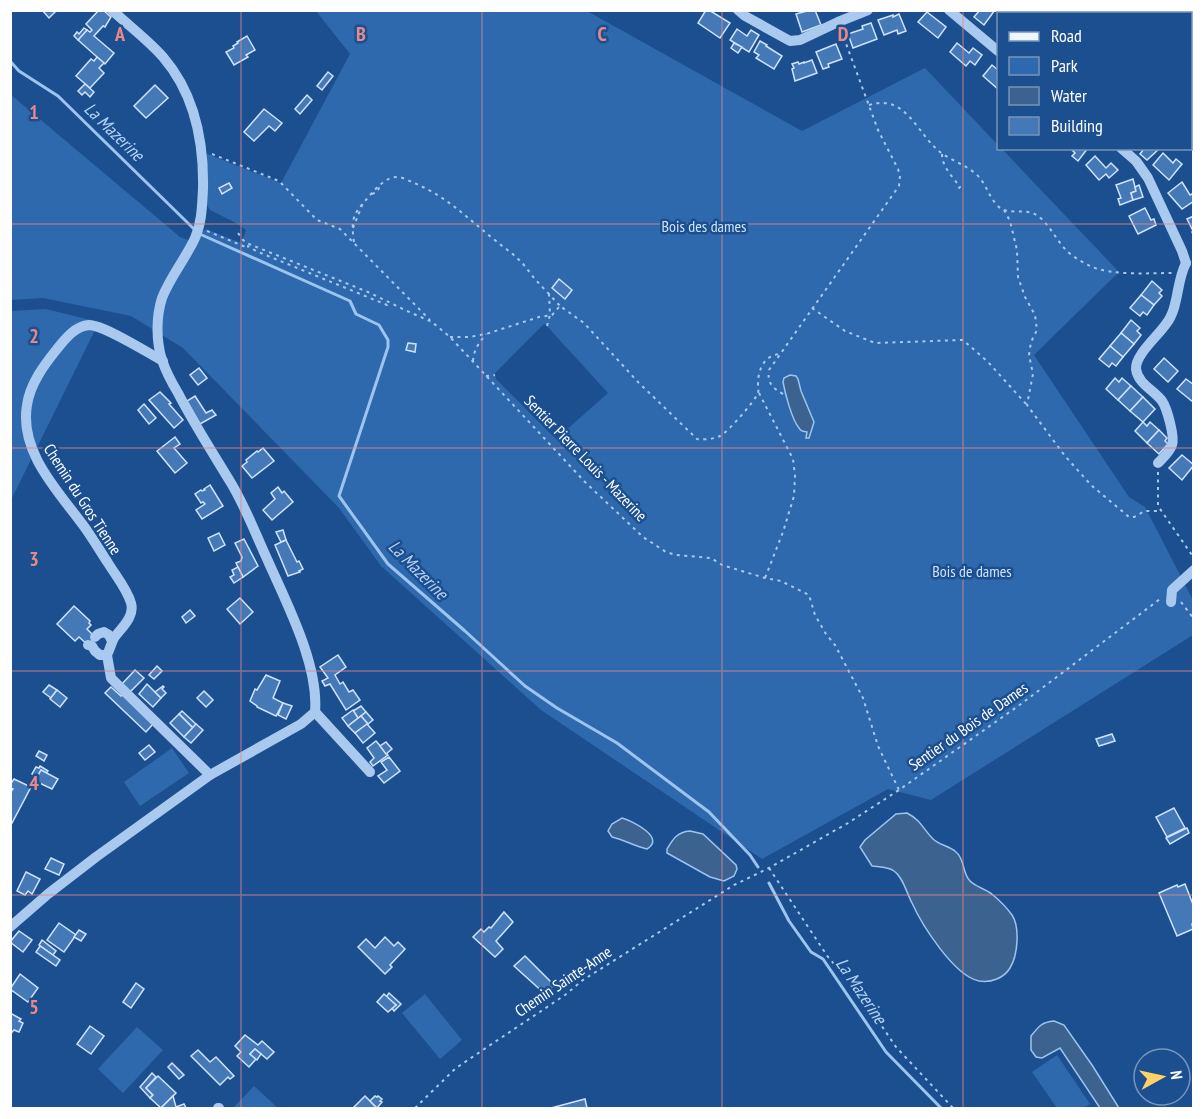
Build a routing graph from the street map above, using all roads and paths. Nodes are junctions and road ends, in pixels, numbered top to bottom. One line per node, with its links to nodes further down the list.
1 (112, 10): 8 (street)
2 (738, 10): 5 (street)
3 (868, 10): 5 (street)
4 (949, 10): 6 (street)
5 (838, 22): 7 (path)
6 (997, 49)
7 (869, 105): 10 (path); 20 (path)
8 (201, 150): 13 (street); 15 (path)
9 (1123, 150): 17 (street)
10 (942, 153): 11 (path); 12 (path)
11 (957, 190)
12 (1004, 210): 17 (path); 33 (path)
13 (199, 227): 16 (path); 27 (street)
14 (238, 233): 16 (path, Sentier Pierre Louis - Mazerine)
15 (354, 242): 18 (path); 22 (path)
16 (249, 245): 22 (path, Sentier Pierre Louis - Mazerine)
17 (1187, 267): 34 (street)
18 (549, 293): 19 (path); 21 (path)
19 (560, 306): 21 (path); 31 (path)
20 (812, 308): 26 (path); 33 (path)
21 (550, 315): 23 (path); 24 (path)
22 (432, 322): 25 (path, Sentier Pierre Louis - Mazerine)
23 (547, 326)
24 (486, 334): 25 (path); 28 (path)
25 (450, 337): 28 (path, Sentier Pierre Louis - Mazerine)
26 (780, 354): 31 (path); 32 (path)
27 (162, 361): 42 (street, Chemin du Gros Tienne); 44 (street)
28 (473, 362): 30 (path, Sentier Pierre Louis - Mazerine)
29 (495, 375): 30 (path)
30 (486, 376): 38 (path, Sentier Pierre Louis - Mazerine)
31 (758, 392): 38 (path)
32 (783, 394)
33 (1027, 405): 35 (path)
34 (1158, 463): 35 (path)
35 (1160, 510): 36 (path)
36 (1194, 558)
37 (1194, 570): 39 (street)
38 (765, 578): 47 (path, Sentier Pierre Louis - Mazerine)
39 (1172, 590): 40 (street); 41 (path); 47 (path, Sentier du Bois de Dames)
40 (1170, 602)
41 (1194, 619)
42 (112, 641): 43 (street, Chemin du Gros Tienne); 43 (street)
43 (106, 655): 46 (street)
44 (315, 712): 45 (street); 46 (street)
45 (370, 772)
46 (210, 775): 50 (street)
47 (899, 790): 48 (path, Sentier du Bois de Dames)
48 (769, 868): 49 (path, Sentier du Bois de Dames); 52 (path)
49 (734, 885): 51 (path, Chemin Sainte-Anne)
50 (10, 927)
51 (415, 1108)
52 (953, 1108)

